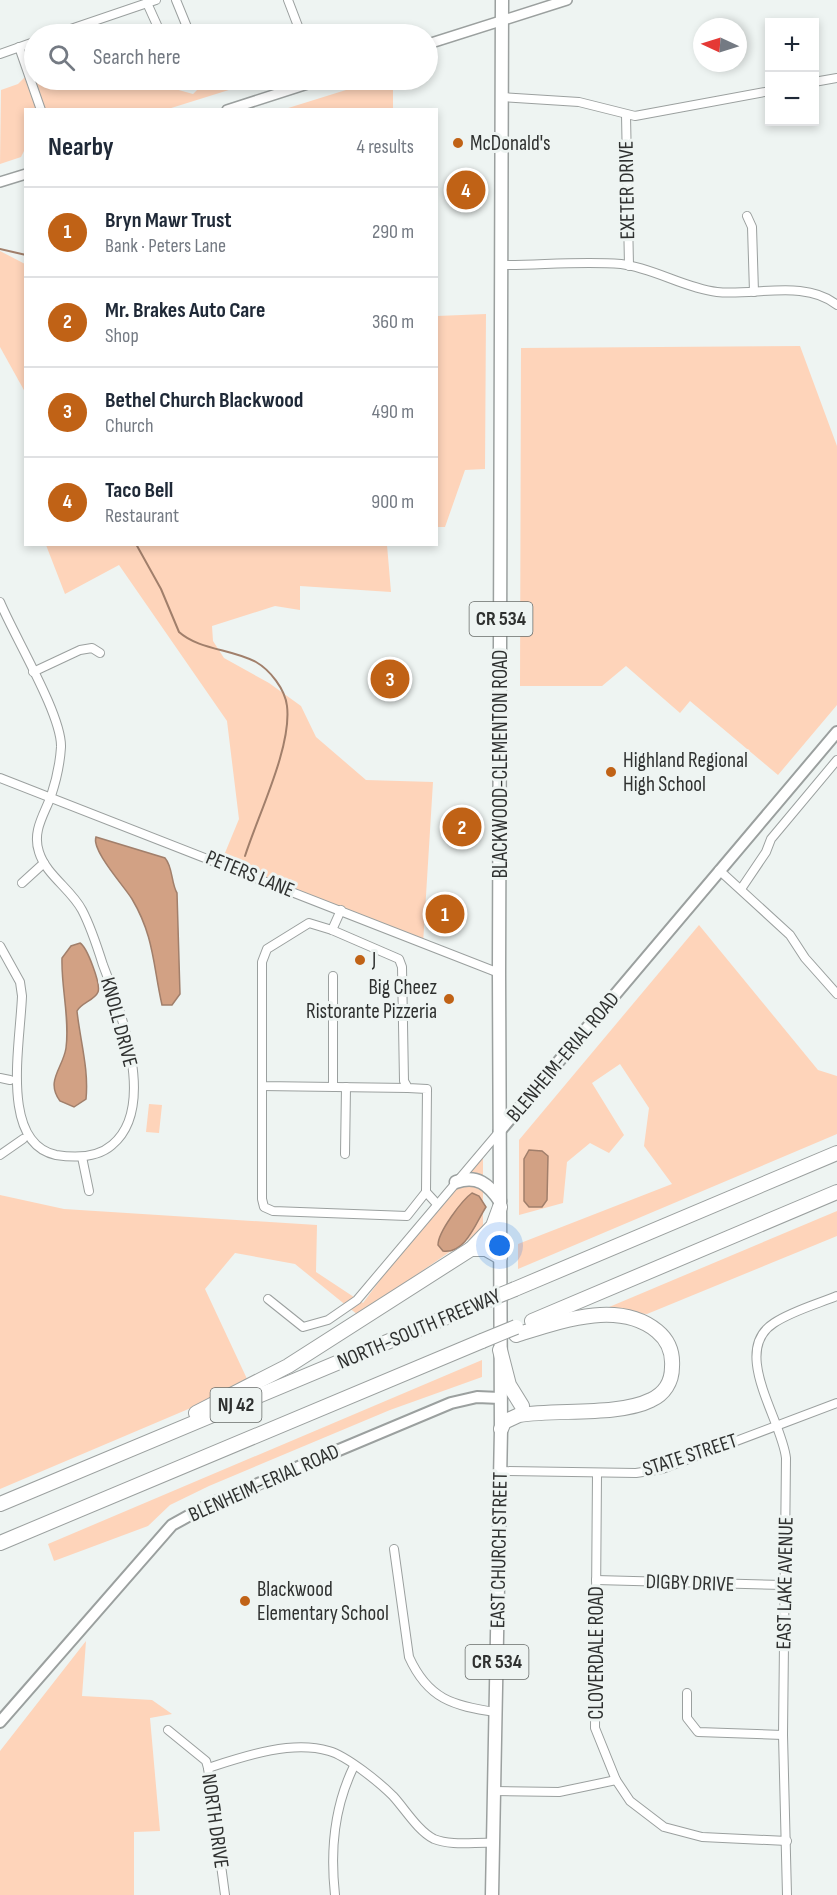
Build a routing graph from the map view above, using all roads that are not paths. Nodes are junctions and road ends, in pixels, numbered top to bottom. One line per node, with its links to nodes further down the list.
1 (156, 0): 6 (street)
2 (176, 0): 10 (street)
3 (288, 0): 11 (street)
4 (502, 0): 7 (main road, BLACKWOOD-CLEMENTON ROAD / CR 534)
5 (567, 0): 7 (street)
6 (147, 3): 8 (street); 9 (street)
7 (502, 20): 12 (street); 22 (main road, BLACKWOOD-CLEMENTON ROAD / CR 534)
8 (85, 24)
9 (156, 24)
10 (187, 24)
11 (297, 24)
12 (438, 41)
13 (24, 45): 14 (street)
14 (19, 47): 15 (street); 16 (street)
15 (0, 54)
16 (24, 61)
17 (837, 78): 18 (street)
18 (819, 81)
19 (34, 90): 23 (street)
20 (288, 90): 24 (street)
21 (765, 92): 25 (street)
22 (502, 97): 25 (street); 29 (main road, BLACKWOOD-CLEMENTON ROAD / CR 534)
23 (40, 108)
24 (233, 108)
25 (626, 115): 30 (street, EXETER DRIVE)
26 (24, 175): 27 (street)
27 (0, 182)
28 (747, 216): 31 (street)
29 (502, 265): 30 (street); 47 (main road, BLACKWOOD-CLEMENTON ROAD / CR 534)
30 (629, 266): 31 (street)
31 (754, 292): 32 (street)
32 (837, 305)
33 (0, 602): 35 (street, KNOLL DRIVE)
34 (99, 653): 35 (street)
35 (33, 672): 39 (street, KNOLL DRIVE)
36 (837, 732): 41 (main road, BLENHEIM-ERIAL ROAD)
37 (837, 760): 43 (street)
38 (0, 778): 39 (street, PETERS LANE)
39 (51, 797): 40 (street, KNOLL DRIVE); 44 (street, PETERS LANE)
40 (44, 863): 42 (street); 63 (street, KNOLL DRIVE)
41 (719, 870): 43 (street); 58 (main road, BLENHEIM-ERIAL ROAD)
42 (22, 883)
43 (741, 889): 49 (street)
44 (340, 910): 45 (street); 47 (street, PETERS LANE)
45 (332, 930): 52 (street); 55 (street)
46 (0, 946): 51 (street)
47 (499, 973): 58 (main road, BLACKWOOD-CLEMENTON ROAD / CR 534)
48 (333, 976): 53 (street)
49 (837, 994)
50 (0, 1078): 51 (street)
51 (10, 1080): 56 (street)
52 (262, 1086): 53 (street); 70 (street)
53 (333, 1087): 54 (street)
54 (346, 1087): 55 (street); 61 (street)
55 (408, 1088): 66 (street)
56 (9, 1101)
57 (13, 1126): 59 (street, KNOLL DRIVE)
58 (499, 1132): 64 (street, BLENHEIM-ERIAL ROAD); 69 (main road, BLACKWOOD-CLEMENTON ROAD / CR 534)
59 (23, 1139): 62 (street); 63 (street, KNOLL DRIVE)
60 (837, 1153): 86 (highway, NORTH-SOUTH FREEWAY / NJ 42, bridge)
61 (345, 1154)
62 (0, 1155)
63 (82, 1157): 65 (street)
64 (456, 1182): 68 (street, BLENHEIM-ERIAL ROAD); 69 (main road)
65 (89, 1191)
66 (426, 1192): 68 (street); 70 (street)
67 (837, 1192): 77 (highway, NORTH-SOUTH FREEWAY / NJ 42)
68 (437, 1204): 71 (street, BLENHEIM-ERIAL ROAD)
69 (500, 1204): 72 (highway); 73 (main road, BLACKWOOD-CLEMENTON ROAD / CR 534)
70 (407, 1216): 71 (street)
71 (419, 1226): 75 (street, BLENHEIM-ERIAL ROAD)
72 (471, 1249): 73 (highway); 86 (highway)
73 (500, 1257): 76 (main road, BLACKWOOD-CLEMENTON ROAD / CR 534)
74 (837, 1296): 83 (street, EAST LAKE AVENUE)
75 (268, 1299)
76 (500, 1312): 78 (main road, EAST CHURCH STREET / CR 534)
77 (516, 1331): 82 (highway); 89 (highway, NORTH-SOUTH FREEWAY / NJ 42, bridge)
78 (500, 1350): 79 (main road, EAST CHURCH STREET / CR 534); 81 (highway)
79 (500, 1398): 81 (highway); 84 (main road, EAST CHURCH STREET / CR 534); 95 (main road, BLENHEIM-ERIAL ROAD)
80 (837, 1403): 83 (street, STATE STREET)
81 (522, 1406): 82 (highway)
82 (540, 1412): 84 (highway)
83 (778, 1426): 87 (street, STATE STREET); 92 (street, EAST LAKE AVENUE)
84 (501, 1429): 85 (main road, EAST CHURCH STREET / CR 534)
85 (500, 1471): 87 (street, STATE STREET); 94 (main road, EAST CHURCH STREET / CR 534)
86 (72, 1474): 88 (highway, NORTH-SOUTH FREEWAY / NJ 42)
87 (597, 1474): 91 (street, CLOVERDALE ROAD)
88 (0, 1504)
89 (0, 1543)
90 (394, 1549): 94 (street)
91 (596, 1580): 92 (street, DIGBY DRIVE); 100 (street, CLOVERDALE ROAD)
92 (784, 1585): 97 (street, EAST LAKE AVENUE)
93 (687, 1693): 97 (street)
94 (496, 1712): 101 (main road, EAST CHURCH STREET / CR 534)
95 (0, 1722)
96 (168, 1730): 99 (street, NORTH DRIVE)
97 (783, 1735): 102 (street, EAST LAKE AVENUE)
98 (354, 1766): 99 (street); 103 (street); 105 (street)
99 (208, 1768): 104 (street, NORTH DRIVE)
100 (616, 1780): 101 (street); 102 (street, CLOVERDALE ROAD)
101 (494, 1791): 103 (main road, EAST CHURCH STREET / CR 534)
102 (787, 1841): 107 (street, EAST LAKE AVENUE)
103 (493, 1843): 106 (main road, EAST CHURCH STREET / CR 534)
104 (225, 1895)
105 (335, 1895)
106 (492, 1895)
107 (788, 1895)

